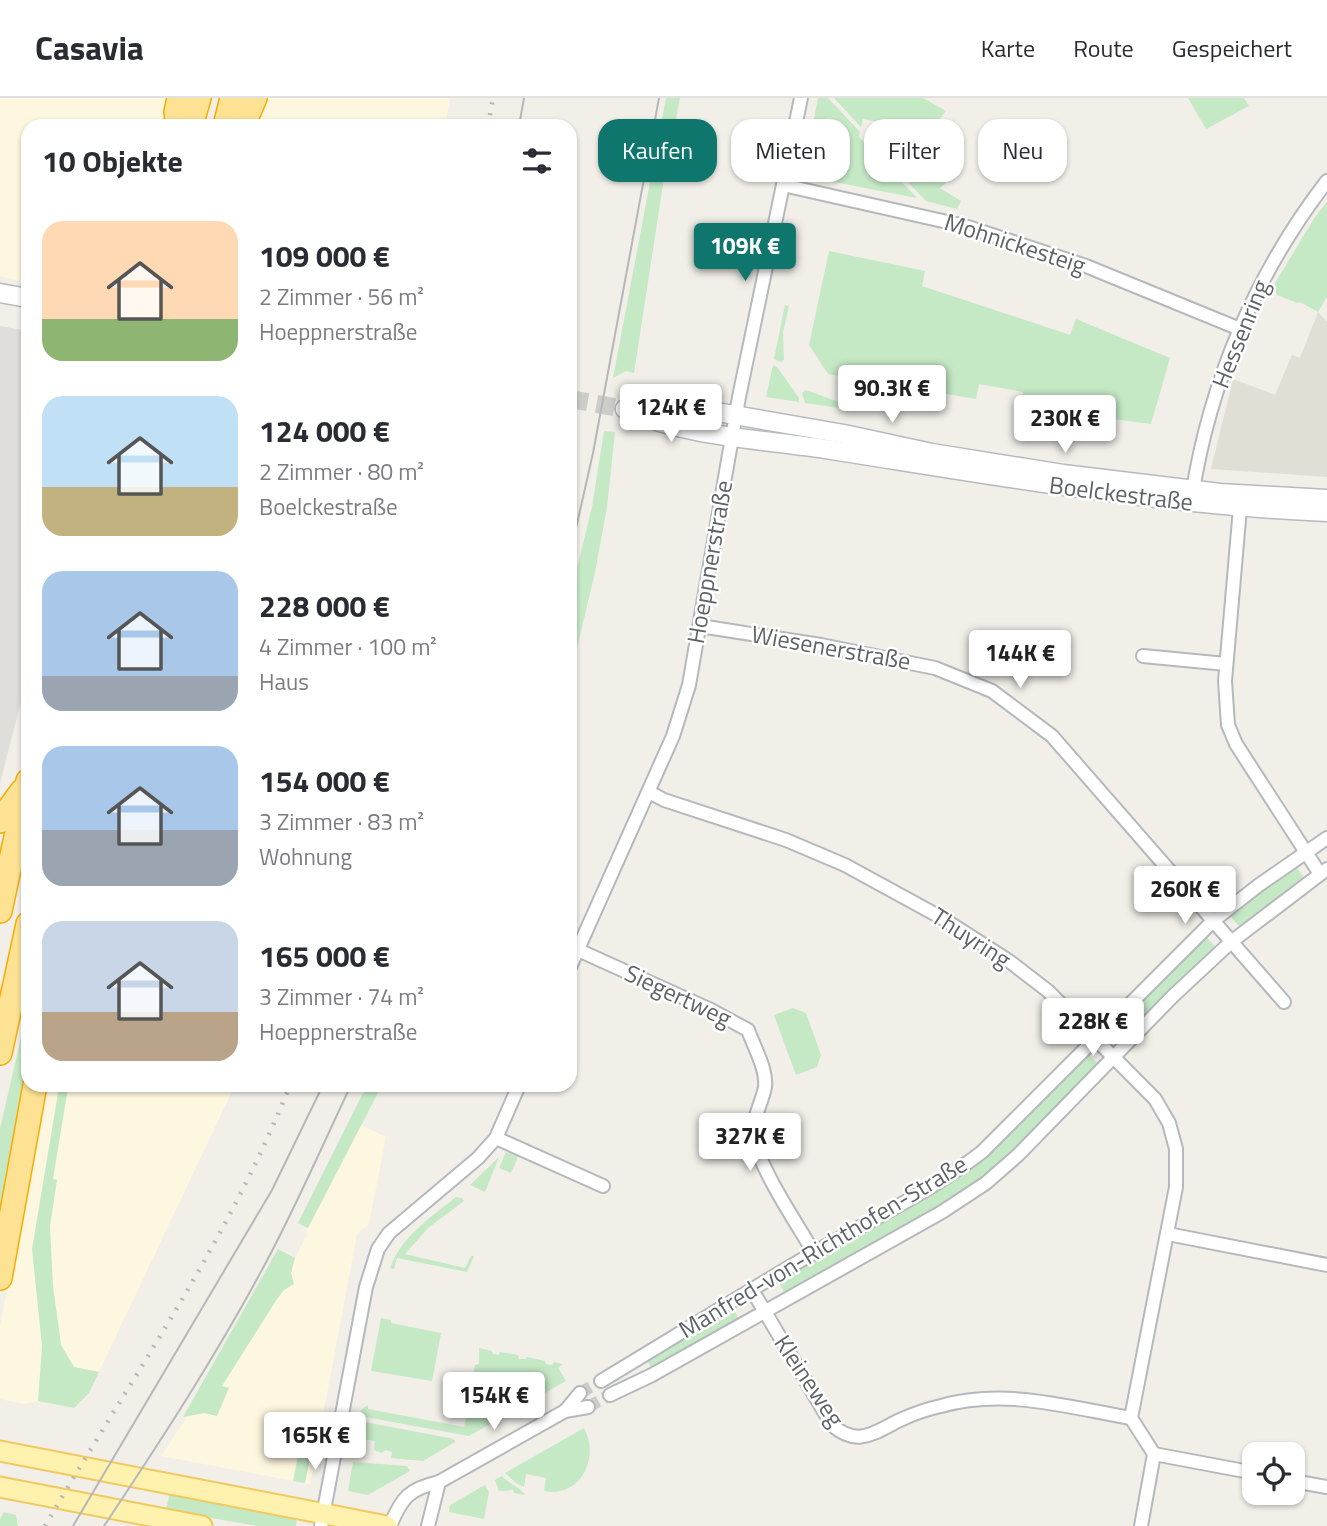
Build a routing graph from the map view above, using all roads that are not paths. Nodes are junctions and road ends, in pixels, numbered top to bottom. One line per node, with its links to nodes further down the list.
1 (179, 98): 6 (highway)
2 (199, 98): 7 (highway)
3 (232, 98): 8 (highway)
4 (255, 98): 9 (highway)
5 (801, 98): 11 (street, Hoeppnerstraße)
6 (177, 119)
7 (193, 119)
8 (227, 119)
9 (246, 119)
10 (1327, 181): 14 (street, Hessenring)
11 (783, 185): 14 (street, Mohnickesteig); 15 (street, Hoeppnerstraße)
12 (0, 293): 13 (main road)
13 (21, 297)
14 (1240, 329): 17 (street, Hessenring)
15 (735, 415): 16 (street, Hoeppnerstraße); 16 (main road, Boelckestraße); 17 (main road, Boelckestraße)
16 (732, 436): 17 (main road, Boelckestraße); 21 (street, Hoeppnerstraße)
17 (1192, 497): 18 (main road, Boelckestraße); 19 (main road, Boelckestraße)
18 (1327, 499)
19 (1240, 508): 20 (main road, Boelckestraße); 23 (street)
20 (1327, 512)
21 (700, 626): 25 (street, Hoeppnerstraße); 32 (street, Wiesenerstraße)
22 (1143, 656): 23 (street)
23 (1226, 664): 29 (street)
24 (21, 792): 27 (highway)
25 (649, 792): 34 (street, Hoeppnerstraße); 37 (street, Thuyring)
26 (21, 814): 31 (highway)
27 (0, 821)
28 (1327, 838): 29 (street, Manfred-von-Richthofen-Straße)
29 (1306, 852): 30 (street); 32 (street, Manfred-von-Richthofen-Straße)
30 (1323, 871): 33 (street, Manfred-von-Richthofen-Straße)
31 (0, 911)
32 (1213, 921): 33 (street, Wiesenerstraße); 37 (street, Manfred-von-Richthofen-Straße)
33 (1231, 942): 36 (street, Wiesenerstraße); 39 (street, Manfred-von-Richthofen-Straße)
34 (578, 950): 45 (street, Siegertweg)
35 (21, 956): 38 (highway)
36 (1284, 1002)
37 (1096, 1037): 39 (street, Thuyring); 45 (street, Manfred-von-Richthofen-Straße)
38 (0, 1053)
39 (1114, 1056): 44 (street, Thuyring); 49 (street, Manfred-von-Richthofen-Straße)
40 (34, 1092): 47 (highway)
41 (516, 1092): 42 (street)
42 (496, 1138): 43 (street); 65 (street)
43 (603, 1186)
44 (1168, 1234): 46 (street); 57 (street, Thuyring)
45 (814, 1253): 48 (street, Manfred-von-Richthofen-Straße)
46 (1327, 1265)
47 (0, 1278)
48 (752, 1290): 49 (street, Kleineweg); 50 (street, Manfred-von-Richthofen-Straße)
49 (764, 1311): 52 (street, Manfred-von-Richthofen-Straße); 57 (street, Kleineweg)
50 (623, 1367): 51 (street, Manfred-von-Richthofen-Straße); 52 (street)
51 (601, 1381)
52 (632, 1384): 54 (street, Manfred-von-Richthofen-Straße)
53 (580, 1393): 56 (street)
54 (610, 1395)
55 (588, 1407): 56 (street)
56 (565, 1411): 61 (street)
57 (1131, 1419): 59 (street)
58 (0, 1451): 65 (main road)
59 (1154, 1454): 60 (street); 69 (street)
60 (1242, 1471)
61 (439, 1482): 67 (street); 68 (street)
62 (1305, 1483): 64 (street)
63 (0, 1487): 66 (main road)
64 (1327, 1487)
65 (322, 1519): 67 (main road)
66 (202, 1526)
67 (389, 1526)
68 (428, 1526)
69 (1141, 1526)

